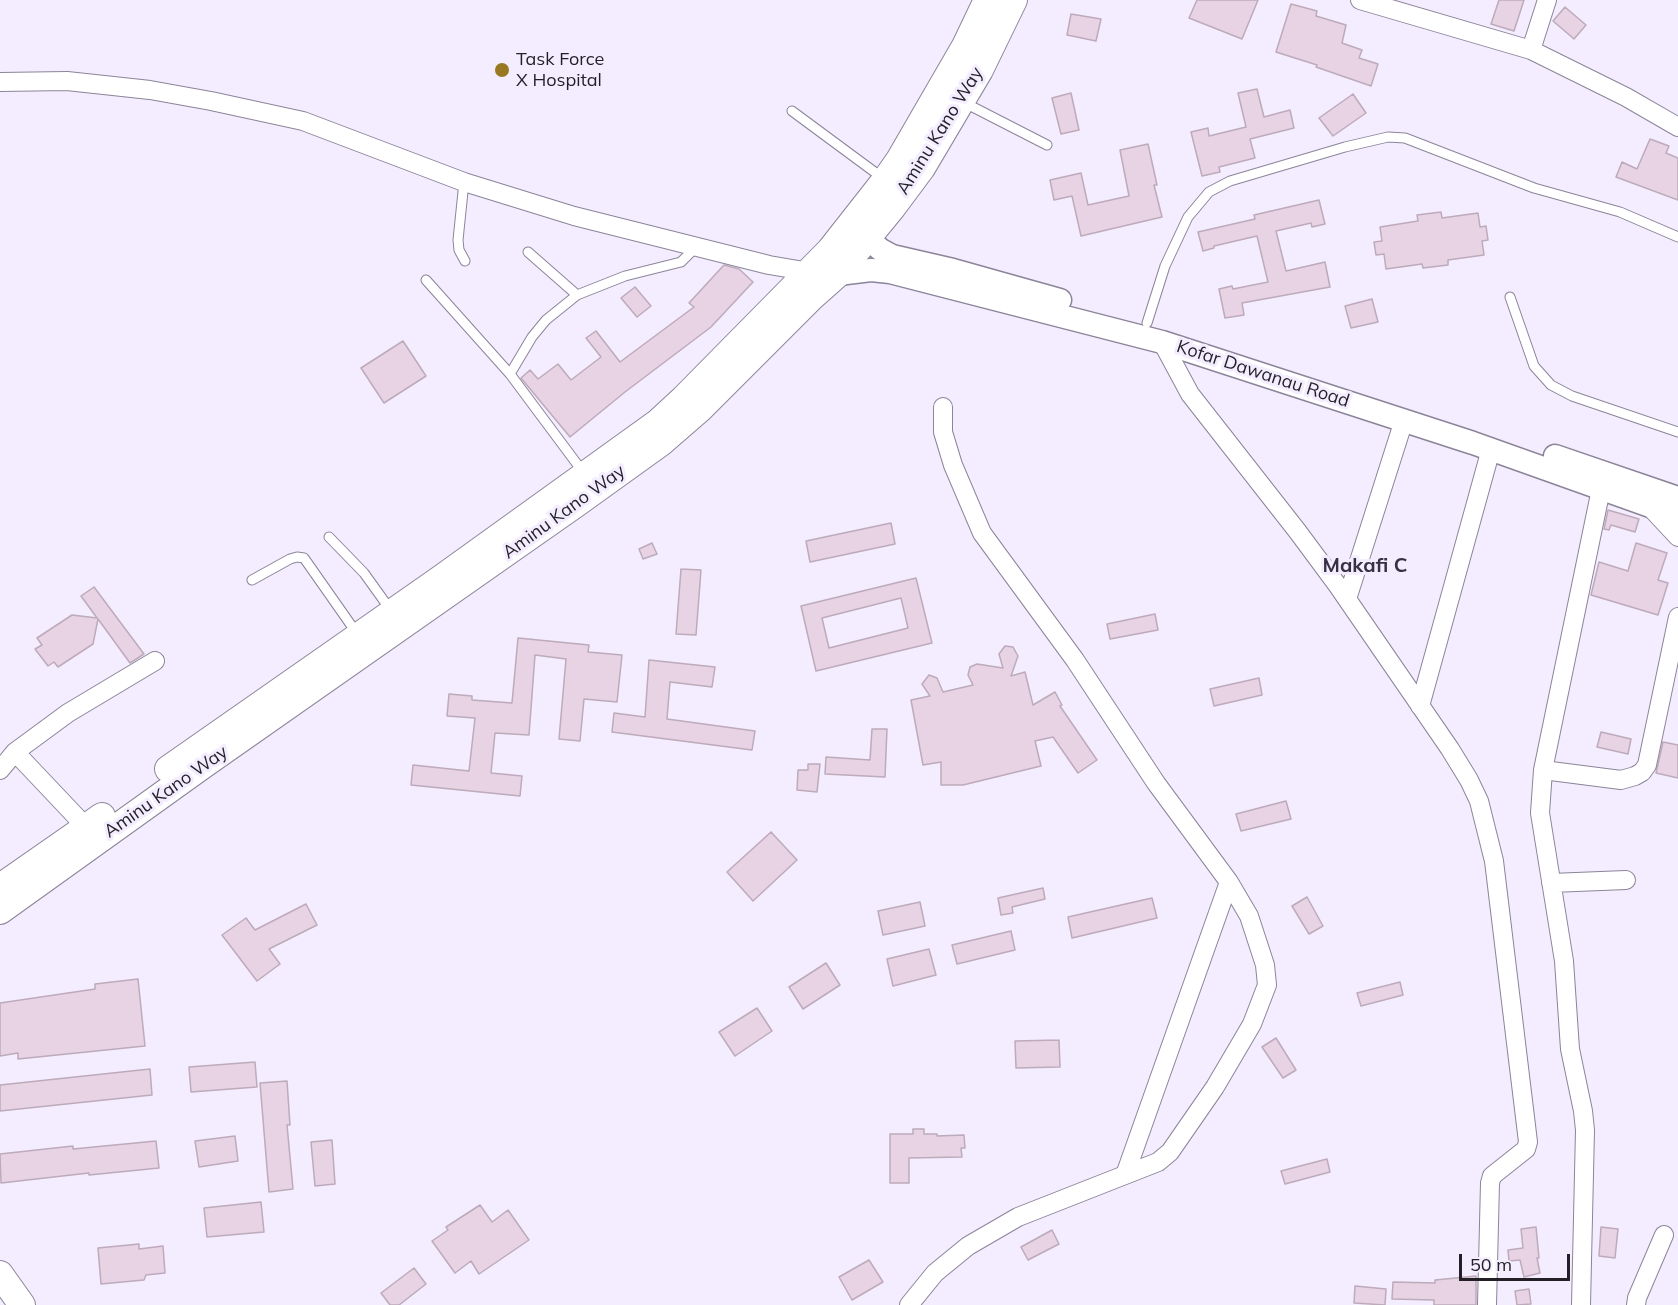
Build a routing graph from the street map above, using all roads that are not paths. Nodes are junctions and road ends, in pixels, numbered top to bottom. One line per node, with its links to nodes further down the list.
1 (987, 0): 11 (main road, Aminu Kano Way)
2 (1014, 0): 7 (main road, Aminu Kano Way)
3 (1359, 0): 5 (street)
4 (1547, 0): 5 (street)
5 (1531, 50): 9 (street)
6 (0, 82): 12 (street)
7 (961, 101): 10 (lane); 14 (main road, Aminu Kano Way)
8 (792, 111): 11 (lane)
9 (1678, 127)
10 (1047, 145)
11 (885, 180): 18 (main road, Aminu Kano Way)
12 (464, 182): 15 (street); 17 (lane)
13 (1678, 237): 23 (lane)
14 (867, 238): 19 (main road, Aminu Kano Way); 23 (street, Kofar Dawanau Road)
15 (696, 248): 18 (street); 21 (lane)
16 (528, 252): 21 (lane)
17 (465, 261)
18 (810, 272): 30 (main road, Aminu Kano Way)
19 (838, 274): 24 (street, Kofar Dawanau Road); 38 (main road, Aminu Kano Way)
20 (426, 280): 25 (lane)
21 (577, 295): 25 (lane)
22 (1510, 297): 28 (lane)
23 (1147, 323): 32 (street, Kofar Dawanau Road)
24 (1162, 342): 27 (street, Kofar Dawanau Road); 39 (street)
25 (510, 375): 30 (lane)
26 (943, 407): 51 (street)
27 (1404, 420): 29 (street, Kofar Dawanau Road); 39 (street)
28 (1678, 432)
29 (1491, 449): 31 (street, Kofar Dawanau Road); 44 (street)
30 (585, 474): 38 (main road, Aminu Kano Way)
31 (1601, 489): 33 (street, Kofar Dawanau Road); 47 (street)
32 (1678, 498)
33 (1648, 506): 34 (street, Kofar Dawanau Road); 36 (street)
34 (1678, 516)
35 (329, 537): 40 (lane)
36 (1678, 537)
37 (252, 580): 42 (lane)
38 (445, 586): 40 (main road, Aminu Kano Way); 53 (main road, Aminu Kano Way)
39 (1347, 599): 44 (street)
40 (392, 612): 42 (main road, Aminu Kano Way)
41 (1678, 617): 47 (street)
42 (358, 635): 48 (main road, Aminu Kano Way)
43 (155, 661): 45 (street)
44 (1420, 706): 59 (street)
45 (15, 752): 46 (street); 48 (street)
46 (0, 770)
47 (1543, 770): 52 (street)
48 (86, 827): 49 (main road, Aminu Kano Way)
49 (3, 879)
50 (1626, 880): 52 (street)
51 (1229, 882): 54 (street); 54 (street)
52 (1551, 884): 60 (street)
53 (0, 911)
54 (1125, 1175): 58 (street)
55 (1664, 1235): 61 (street)
56 (0, 1274): 57 (main road)
57 (22, 1305)
58 (909, 1305)
59 (1487, 1305)
60 (1581, 1305)
61 (1636, 1305)

